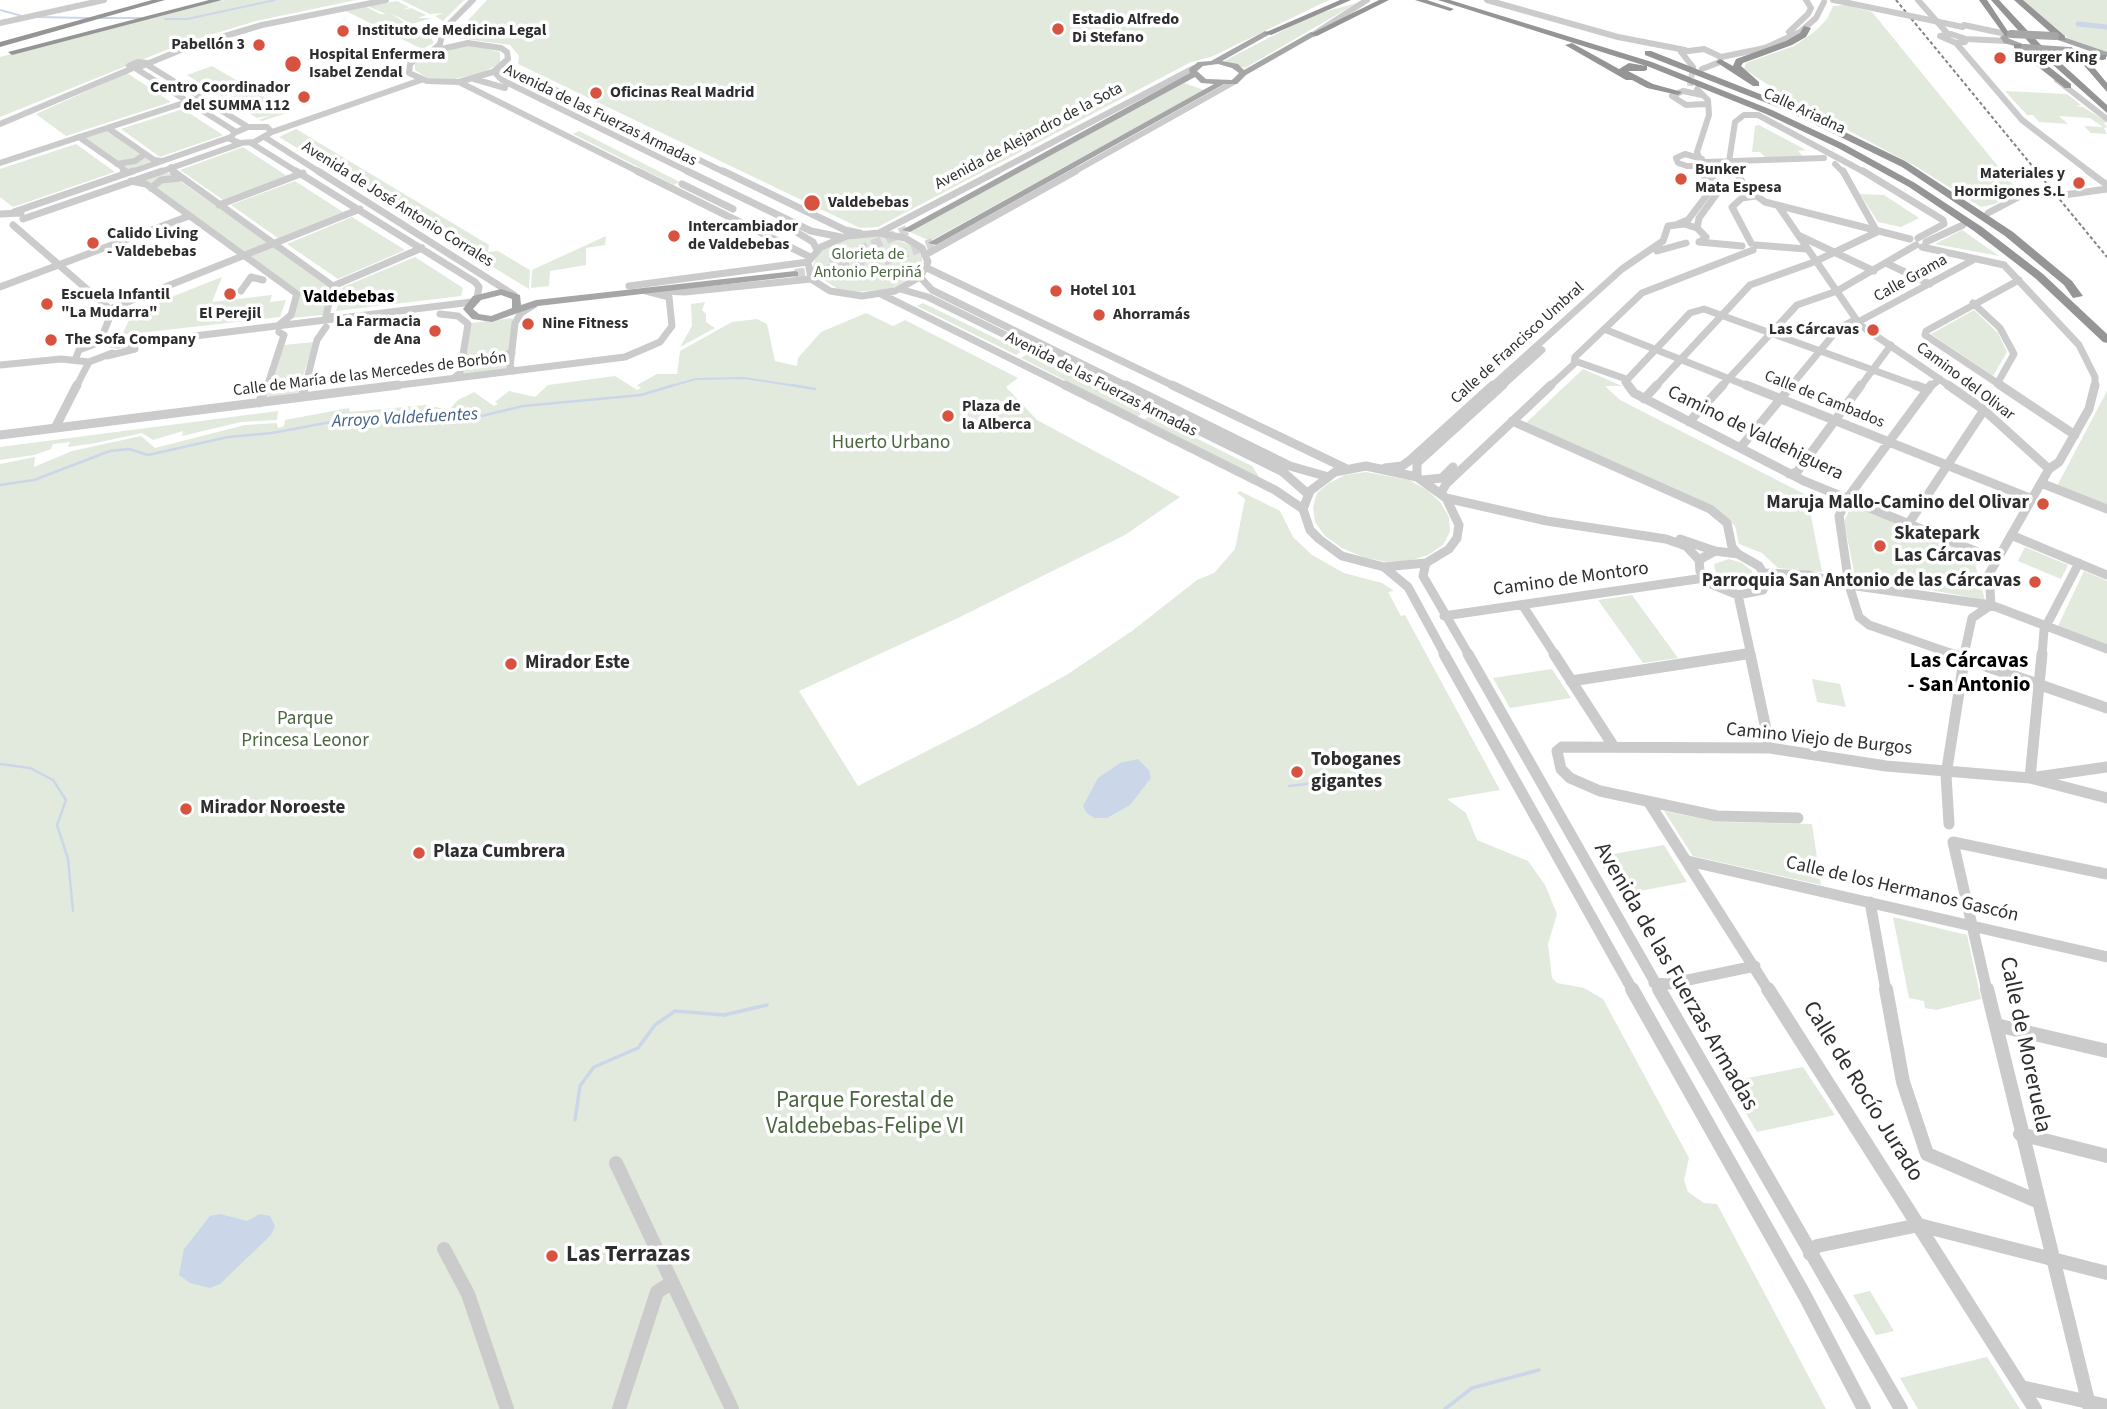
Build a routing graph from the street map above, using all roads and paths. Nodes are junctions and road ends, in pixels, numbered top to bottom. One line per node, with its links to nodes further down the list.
1 (104, 0): 33 (street)
2 (137, 0): 41 (highway)
3 (161, 0): 30 (highway)
4 (194, 0): 31 (highway)
5 (218, 0): 31 (highway)
6 (371, 0): 56 (street)
7 (386, 0): 56 (street)
8 (473, 0): 47 (street)
9 (481, 0): 44 (street)
10 (1336, 0): 35 (highway)
11 (1347, 0): 35 (highway)
12 (1367, 0): 37 (street)
13 (1385, 0): 37 (highway)
14 (1419, 0): 32 (highway)
15 (1428, 0): 32 (highway)
16 (1442, 0): 62 (highway, Calle Ariadna)
17 (1456, 0): 165 (highway, Calle Ariadna)
18 (1476, 0): 101 (highway)
19 (1487, 0): 48 (street)
20 (1807, 0): 29 (street); 50 (street)
21 (1833, 0): 28 (street); 29 (street)
22 (1918, 0): 36 (street)
23 (1983, 0): 38 (highway)
24 (1995, 0): 79 (highway)
25 (2006, 0): 75 (highway)
26 (2018, 0): 40 (highway)
27 (172, 1): 30 (highway)
28 (1845, 1): 38 (street, bridge)
29 (1824, 2): 34 (street)
30 (126, 10): 45 (highway); 45 (highway)
31 (152, 13): 51 (highway)
32 (1485, 18): 39 (highway)
33 (0, 23)
34 (1807, 28): 54 (street); 72 (highway)
35 (1268, 33): 55 (main road)
36 (1947, 33): 42 (street); 43 (street)
37 (1314, 34): 63 (main road)
38 (2007, 36): 40 (main road, bridge); 42 (street); 46 (main road)
39 (1547, 37): 62 (highway); 71 (highway)
40 (2059, 37): 49 (main road)
41 (0, 38)
42 (1966, 39): 43 (street)
43 (1956, 43): 107 (street)
44 (461, 44): 47 (street); 58 (street)
45 (0, 46)
46 (2021, 47): 49 (main road, bridge); 79 (highway)
47 (434, 49): 64 (street)
48 (1685, 50): 50 (street); 53 (street)
49 (2074, 50): 52 (highway); 70 (highway)
50 (1712, 51): 54 (street)
51 (0, 55)
52 (2106, 57)
53 (1688, 61): 54 (street); 59 (street)
54 (1718, 61): 60 (street); 72 (highway)
55 (1213, 62): 61 (main road); 63 (main road)
56 (144, 63): 57 (street); 74 (street)
57 (132, 67): 76 (street); 81 (street)
58 (501, 67): 65 (street); 126 (street, Avenida de las Fuerzas Armadas); 131 (street, Avenida de las Fuerzas Armadas)
59 (1693, 67)
60 (1702, 69)
61 (1193, 72): 69 (main road); 124 (main road, Avenida de Alejandro de la Sota); 127 (street, Avenida de Alejandro de la Sota)
62 (1668, 72): 80 (highway, Calle Ariadna)
63 (1243, 73): 68 (main road)
64 (410, 74): 66 (street); 82 (street)
65 (474, 79): 67 (street); 141 (street, Avenida de las Fuerzas Armadas)
66 (422, 80): 67 (street); 86 (street)
67 (458, 82): 146 (street)
68 (1234, 82): 69 (main road); 143 (street)
69 (1222, 83): 133 (main road)
70 (2107, 89)
71 (1678, 94): 73 (street); 73 (street); 78 (street); 80 (highway)
72 (1777, 95): 101 (highway)
73 (1703, 96): 77 (street)
74 (200, 98): 76 (street); 83 (street)
75 (2107, 99)
76 (188, 102): 84 (street); 85 (street)
77 (1706, 104): 78 (street); 94 (street)
78 (1690, 106): 92 (street)
79 (2107, 114)
80 (1766, 115): 90 (street); 95 (street); 180 (highway, Calle Ariadna)
81 (0, 123)
82 (263, 126): 83 (street); 86 (street, Avenida de José Antonio Corrales)
83 (248, 127): 85 (street)
84 (108, 128): 87 (street); 91 (street)
85 (233, 134): 89 (street); 93 (street)
86 (269, 135): 88 (street); 166 (street, Avenida de José Antonio Corrales)
87 (79, 137): 96 (street); 98 (street)
88 (251, 143): 89 (street); 102 (street, Avenida de José Antonio Corrales)
89 (242, 144): 100 (street)
90 (1818, 146): 97 (street); 97 (street)
91 (145, 154): 93 (street); 98 (street)
92 (1685, 154): 94 (street); 99 (street)
93 (164, 161): 103 (street)
94 (1703, 162): 95 (street); 99 (street); 123 (street)
95 (1729, 162): 97 (street); 111 (street)
96 (0, 163)
97 (1836, 163): 125 (street); 135 (street)
98 (117, 164): 103 (street)
99 (1687, 166): 121 (street)
100 (171, 167): 104 (street); 105 (street)
101 (1909, 167): 165 (highway)
102 (303, 173): 112 (street); 114 (street, Avenida de José Antonio Corrales)
103 (123, 174): 116 (street)
104 (180, 178): 108 (street); 112 (street)
105 (131, 181): 108 (street); 120 (street)
106 (679, 185): 115 (street)
107 (2107, 187): 110 (street)
108 (151, 188): 119 (street)
109 (2053, 194): 117 (street)
110 (2064, 195)
111 (1755, 196): 113 (street); 138 (street)
112 (219, 205): 136 (street)
113 (1779, 207): 125 (street); 130 (street, Camino del Olivar)
114 (360, 209): 136 (street); 139 (street, Avenida de José Antonio Corrales)
115 (730, 210)
116 (14, 212): 118 (street); 120 (street)
117 (1988, 213)
118 (0, 214)
119 (189, 216): 144 (street); 149 (street)
120 (23, 219): 149 (street)
121 (1677, 224): 123 (street); 128 (street, Calle de Francisco Umbral)
122 (1963, 225): 135 (street)
123 (1697, 228): 129 (street)
124 (907, 230)
125 (1877, 232): 135 (street); 142 (street)
126 (860, 233): 127 (street); 131 (street)
127 (879, 233): 143 (street)
128 (1667, 234): 134 (street); 220 (street, Calle de Francisco Umbral)
129 (1705, 235): 132 (street); 137 (street)
130 (1797, 235): 140 (street, Camino del Olivar); 142 (street)
131 (841, 237): 141 (street)
132 (1700, 242): 134 (street, Calle de Francisco Umbral); 137 (street, Calle de Francisco Umbral)
133 (933, 243)
134 (1686, 243): 225 (street, Calle de Francisco Umbral)
135 (1919, 243): 145 (street); 148 (street)
136 (274, 244): 144 (street); 157 (street)
137 (1720, 244): 138 (street, Calle de Francisco Umbral)
138 (1756, 247): 140 (street); 177 (street)
139 (422, 248): 157 (street); 169 (street, Avenida de José Antonio Corrales)
140 (1806, 249): 147 (street, Camino del Olivar)
141 (817, 250): 146 (street)
142 (1834, 253): 147 (street); 151 (street)
143 (927, 254): 150 (street)
144 (244, 255): 170 (street); 178 (street)
145 (1975, 259): 155 (street); 156 (street, Calle Grama)
146 (809, 260): 153 (street); 158 (street)
147 (1814, 262): 163 (street, Camino del Olivar); 172 (street)
148 (1888, 264): 151 (street); 156 (street)
149 (58, 265): 159 (street); 170 (street)
150 (927, 268): 152 (street); 221 (street, Avenida de las Fuerzas Armadas)
151 (1874, 271): 163 (street)
152 (920, 277): 160 (street); 224 (street, Avenida de las Fuerzas Armadas)
153 (811, 279): 162 (street); 164 (street)
154 (263, 280): 161 (street)
155 (2019, 280): 168 (street); 216 (street)
156 (1930, 284): 174 (street, Calle Grama)
157 (333, 286): 173 (street)
158 (629, 286): 162 (main road); 166 (main road)
159 (0, 287)
160 (900, 289): 164 (street); 227 (street, Avenida de las Fuerzas Armadas)
161 (241, 290)
162 (640, 290): 167 (main road); 197 (street, Calle de María de las Mercedes de Borbón)
163 (1837, 291): 174 (street, Camino del Olivar); 179 (street)
164 (881, 294): 231 (street, Avenida de las Fuerzas Armadas)
165 (2077, 296): 175 (highway, Calle Ariadna)
166 (516, 300): 167 (main road); 169 (main road); 169 (main road)
167 (543, 302): 187 (street)
168 (1973, 303): 204 (street); 204 (street)
169 (473, 304): 171 (street); 173 (street)
170 (110, 309): 181 (street)
171 (440, 314): 176 (street); 189 (street)
172 (1724, 315): 179 (street); 185 (street); 191 (street)
173 (350, 318): 178 (street)
174 (1857, 322): 183 (street, Camino del Olivar); 186 (street, Calle Grama)
175 (2107, 324)
176 (326, 327): 178 (street); 202 (street)
177 (1604, 329): 185 (street, Calle de Cambados); 193 (street)
178 (277, 330): 182 (street); 188 (street); 203 (street)
179 (1771, 332): 186 (street); 200 (street)
180 (2107, 340)
181 (100, 342): 182 (street); 184 (street)
182 (114, 344): 188 (street)
183 (1891, 345): 196 (street); 201 (street, Camino del Olivar)
184 (82, 348): 190 (street); 192 (street)
185 (1656, 349): 191 (street, Calle de Cambados); 199 (street)
186 (1820, 350): 196 (street); 207 (street, Calle Grama)
187 (512, 353): 189 (street); 197 (street)
188 (107, 356): 194 (street)
189 (463, 357): 198 (street)
190 (0, 359)
191 (1682, 359): 200 (street, Calle de Cambados); 208 (street)
192 (75, 360): 194 (street); 195 (street)
193 (1574, 361): 199 (street); 212 (street); 225 (street)
194 (89, 362): 214 (street)
195 (0, 365)
196 (1872, 370): 205 (street); 211 (street)
197 (514, 371): 198 (street, Calle de María de las Mercedes de Borbón)
198 (454, 378): 206 (street, Calle de María de las Mercedes de Borbón)
199 (1626, 379): 208 (street, Camino de Valdehiguera)
200 (1732, 379): 207 (street, Calle de Cambados); 213 (street)
201 (1940, 379): 205 (street); 210 (street, Camino del Olivar)
202 (305, 380): 203 (street); 206 (street)
203 (268, 383): 209 (street)
204 (1997, 384): 216 (street)
205 (1928, 390): 217 (street)
206 (302, 397): 209 (street, Calle de María de las Mercedes de Borbón)
207 (1781, 398): 211 (street, Calle de Cambados); 218 (street, Calle Grama)
208 (1644, 399): 213 (street, Camino de Valdehiguera)
209 (259, 403): 214 (street, Calle de María de las Mercedes de Borbón)
210 (1984, 410): 219 (street); 222 (street, Camino del Olivar)
211 (1834, 419): 217 (street, Calle de Cambados); 223 (street)
212 (1512, 421): 228 (street); 239 (street)
213 (1689, 422): 218 (street, Camino de Valdehiguera)
214 (55, 428): 215 (street, Calle de María de las Mercedes de Borbón)
215 (0, 435)
216 (2075, 435): 222 (street)
217 (1890, 442): 219 (street, Calle de Cambados); 229 (street)
218 (1740, 448): 223 (street, Camino de Valdehiguera)
219 (1950, 466): 230 (street, Calle de Cambados); 235 (street)
220 (1385, 468): 221 (street); 225 (street)
221 (1347, 469): 224 (street)
222 (2049, 469): 226 (street)
223 (1789, 474): 229 (street, Camino de Valdehiguera)
224 (1325, 477): 227 (street)
225 (1420, 479): 228 (street)
226 (2041, 484): 230 (street); 233 (street)
227 (1308, 494): 231 (street)
228 (1444, 495): 232 (street); 234 (street)
229 (1849, 499): 235 (street, Camino de Valdehiguera); 248 (street)
230 (2032, 499): 236 (street)
231 (1303, 509): 244 (street)
232 (1489, 509): 234 (street); 237 (street)
233 (2107, 509)
234 (1458, 520): 242 (street)
235 (1909, 523): 241 (street, Camino de Valdehiguera)
236 (2011, 535): 241 (street); 243 (street)
237 (1666, 539): 238 (street); 240 (street)
238 (1715, 551): 239 (street); 240 (street)
239 (1738, 554): 245 (street)
240 (1699, 560): 247 (street)
241 (1997, 560): 250 (street)
242 (1426, 564): 244 (street); 252 (street, Avenida de las Fuerzas Armadas)
243 (2079, 564): 246 (street); 253 (street)
244 (1384, 567): 294 (street, Avenida de las Fuerzas Armadas)
245 (1765, 573): 248 (street); 249 (street)
246 (2107, 575)
247 (1704, 578): 249 (street); 251 (street, Camino de Montoro)
248 (1849, 585): 250 (street); 256 (street)
249 (1738, 595): 255 (street)
250 (1991, 605): 253 (street); 256 (street)
251 (1523, 606): 252 (street, Camino de Montoro); 257 (street)
252 (1444, 616): 275 (street, Avenida de las Fuerzas Armadas)
253 (2048, 626): 254 (street); 258 (street)
254 (2107, 649)
255 (1751, 653): 257 (street); 261 (street)
256 (1964, 658): 258 (street); 263 (street)
257 (1571, 681): 260 (street)
258 (2037, 683): 259 (street); 264 (street)
259 (2107, 708)
260 (1614, 747): 261 (street, Camino Viejo de Burgos); 266 (street, Camino Viejo de Burgos)
261 (1770, 748): 263 (street, Camino Viejo de Burgos)
262 (2107, 767): 264 (street, Camino Viejo de Burgos)
263 (1947, 771): 264 (street, Camino Viejo de Burgos); 268 (street)
264 (2031, 778): 265 (street)
265 (2107, 798)
266 (1648, 801): 267 (street); 269 (street, Calle de Rocío Jurado)
267 (1798, 818)
268 (1949, 824)
269 (1688, 861): 271 (street, Calle de los Hermanos Gascón); 274 (street, Calle de Rocío Jurado)
270 (2107, 874): 272 (street, Calle de Moreruela)
271 (1870, 902): 272 (street, Calle de los Hermanos Gascón); 281 (street)
272 (1975, 926): 273 (street, Calle de los Hermanos Gascón); 276 (street, Calle de Moreruela)
273 (2107, 957)
274 (1755, 967): 275 (street); 282 (street, Calle de Rocío Jurado)
275 (1654, 983): 284 (street, Avenida de las Fuerzas Armadas)
276 (1996, 1025): 277 (street); 278 (street, Calle de Moreruela)
277 (2107, 1051)
278 (2020, 1134): 279 (street); 281 (street, Calle de Moreruela)
279 (2107, 1156)
280 (617, 1163): 287 (street)
281 (2037, 1201): 285 (street, Calle de Moreruela)
282 (1919, 1225): 284 (street); 285 (street); 288 (street, Calle de Rocío Jurado)
283 (444, 1249): 291 (street)
284 (1810, 1254): 295 (street, Avenida de las Fuerzas Armadas)
285 (2052, 1258): 286 (street); 289 (street, Calle de Moreruela)
286 (2107, 1273)
287 (671, 1283): 292 (street); 293 (street)
288 (2021, 1387): 289 (street); 296 (street, Calle de Rocío Jurado)
289 (2089, 1405): 290 (street)
290 (2107, 1406)
291 (507, 1409)
292 (619, 1409)
293 (732, 1409)
294 (1864, 1409)
295 (1901, 1409)
296 (2035, 1409)

